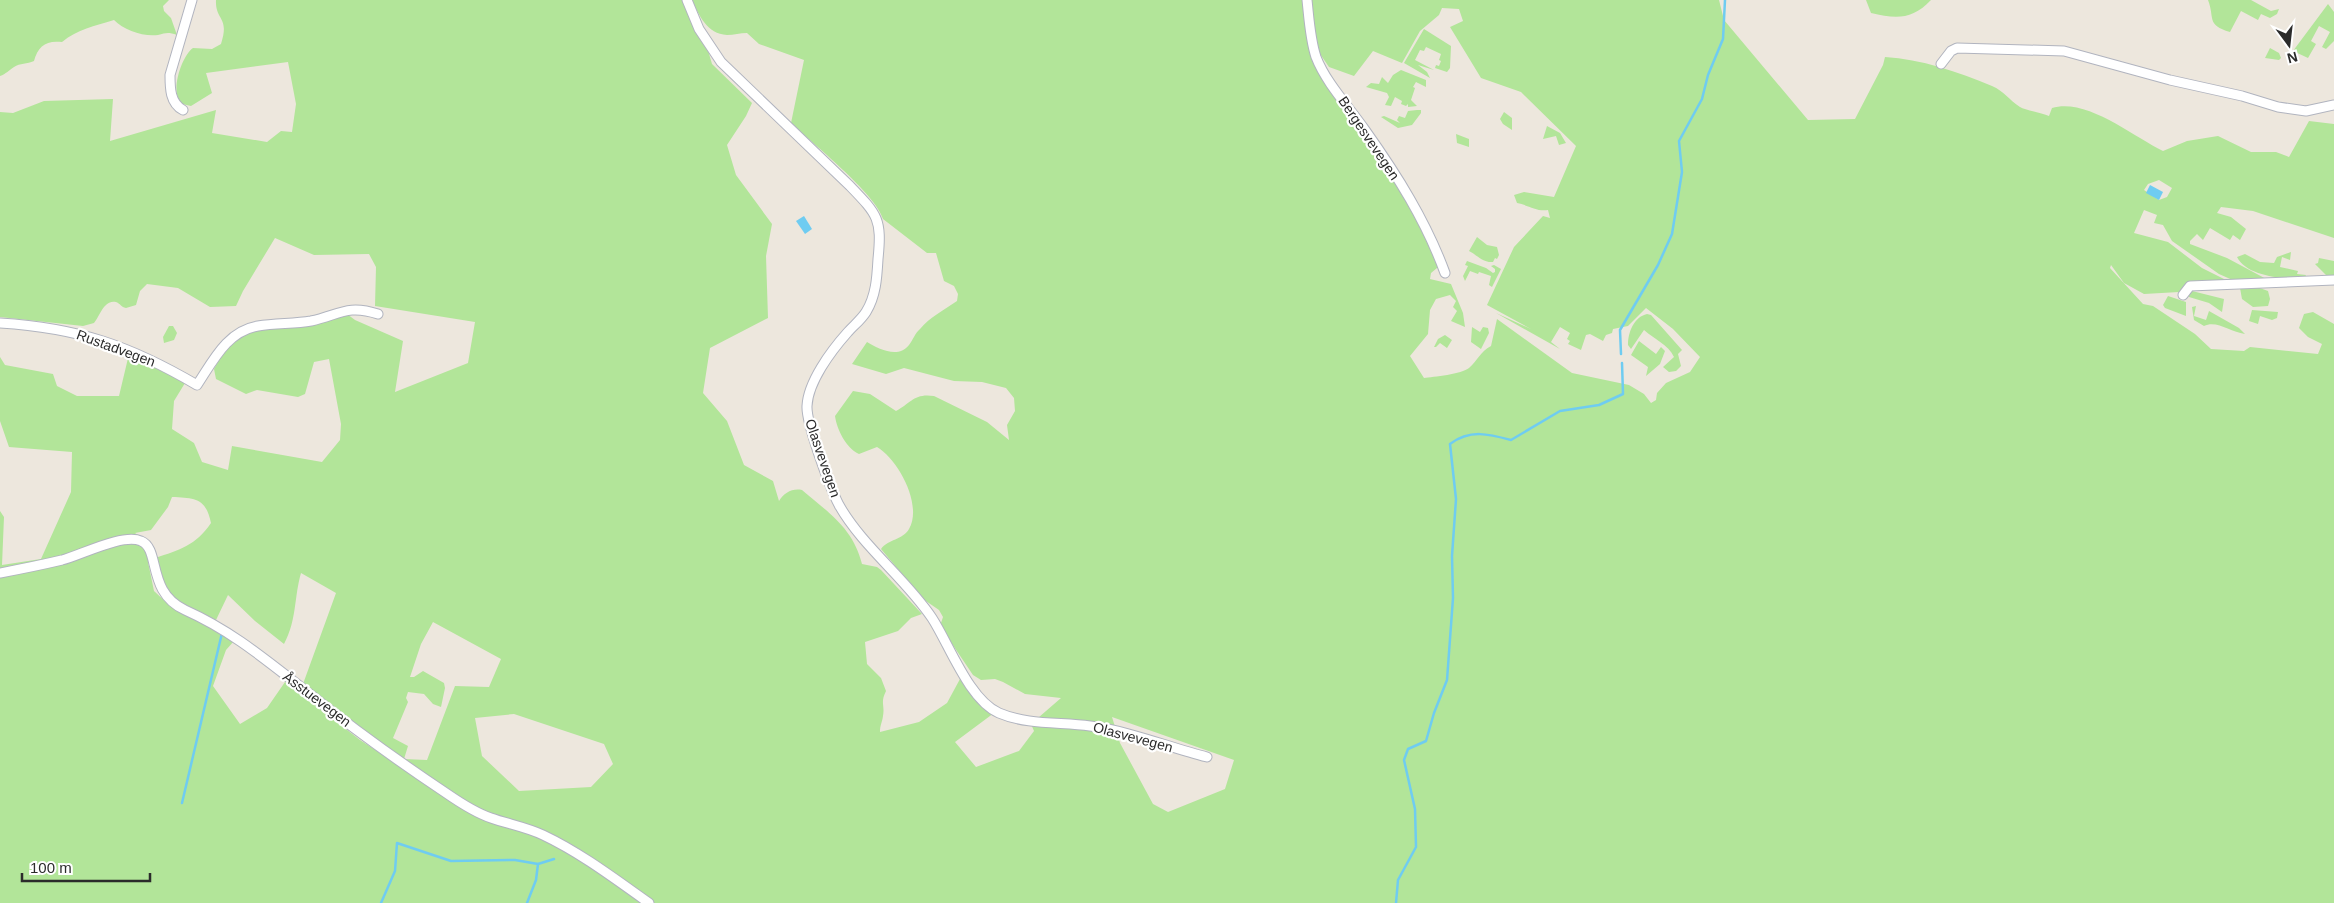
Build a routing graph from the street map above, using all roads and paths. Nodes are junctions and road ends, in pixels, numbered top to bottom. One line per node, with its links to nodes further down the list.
1 (192, 0): 6 (street)
2 (687, 0): 13 (street, Olasvevegen)
3 (1307, 0): 7 (street, Bergesvevegen)
4 (1941, 64): 5 (street)
5 (2334, 106)
6 (183, 110)
7 (1444, 273)
8 (2334, 280): 9 (street)
9 (2183, 295)
10 (378, 314): 11 (street, Rustadvegen)
11 (0, 323)
12 (0, 573): 14 (street, Åsstuevegen)
13 (1207, 757)
14 (649, 903)

